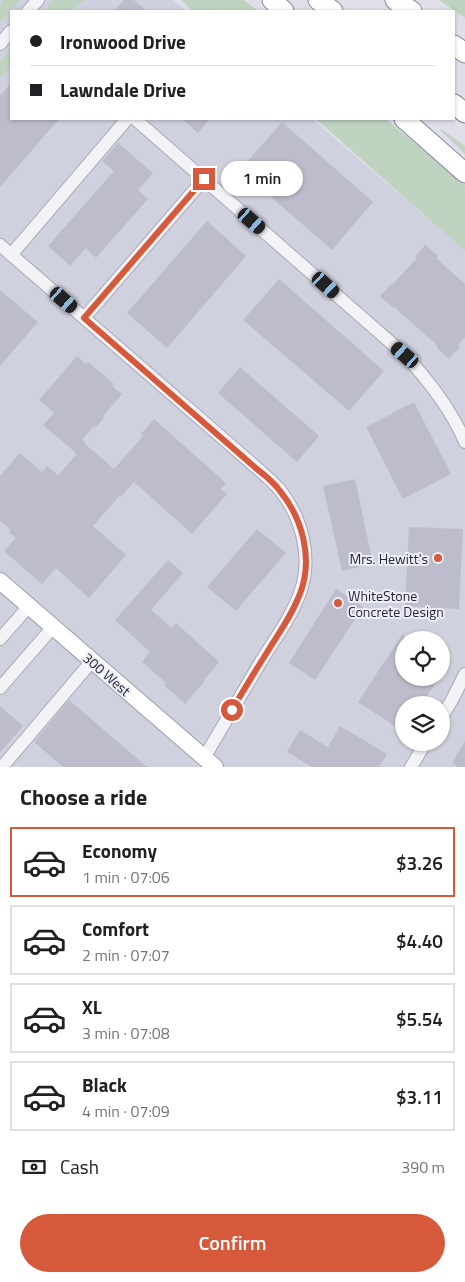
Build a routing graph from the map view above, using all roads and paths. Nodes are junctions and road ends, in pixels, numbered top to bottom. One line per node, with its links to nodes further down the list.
1 (38, 0): 5 (street)
2 (272, 0): 6 (highway)
3 (318, 0): 7 (highway)
4 (395, 0): 8 (highway)
5 (29, 10)
6 (283, 10)
7 (331, 10)
8 (410, 10)
9 (10, 32): 10 (street)
10 (0, 44)
11 (455, 46): 12 (highway)
12 (465, 54)
13 (455, 105): 14 (highway)
14 (465, 113)
15 (126, 120): 21 (street)
16 (136, 120): 19 (street)
17 (405, 120): 18 (highway)
18 (465, 173)
19 (204, 179): 22 (street); 23 (street)
20 (0, 245): 21 (street)
21 (11, 255): 22 (street)
22 (84, 318): 33 (street)
23 (465, 442)
24 (1, 583): 25 (main road, 300 West)
25 (29, 606): 26 (main road, 300 West); 27 (street)
26 (53, 627): 28 (main road, 300 West); 30 (street)
27 (0, 639)
28 (92, 661): 33 (main road, 300 West); 34 (street)
29 (465, 674): 31 (street)
30 (0, 688)
31 (450, 703)
32 (421, 751): 35 (street)
33 (209, 764)
34 (2, 767)
35 (411, 767)

